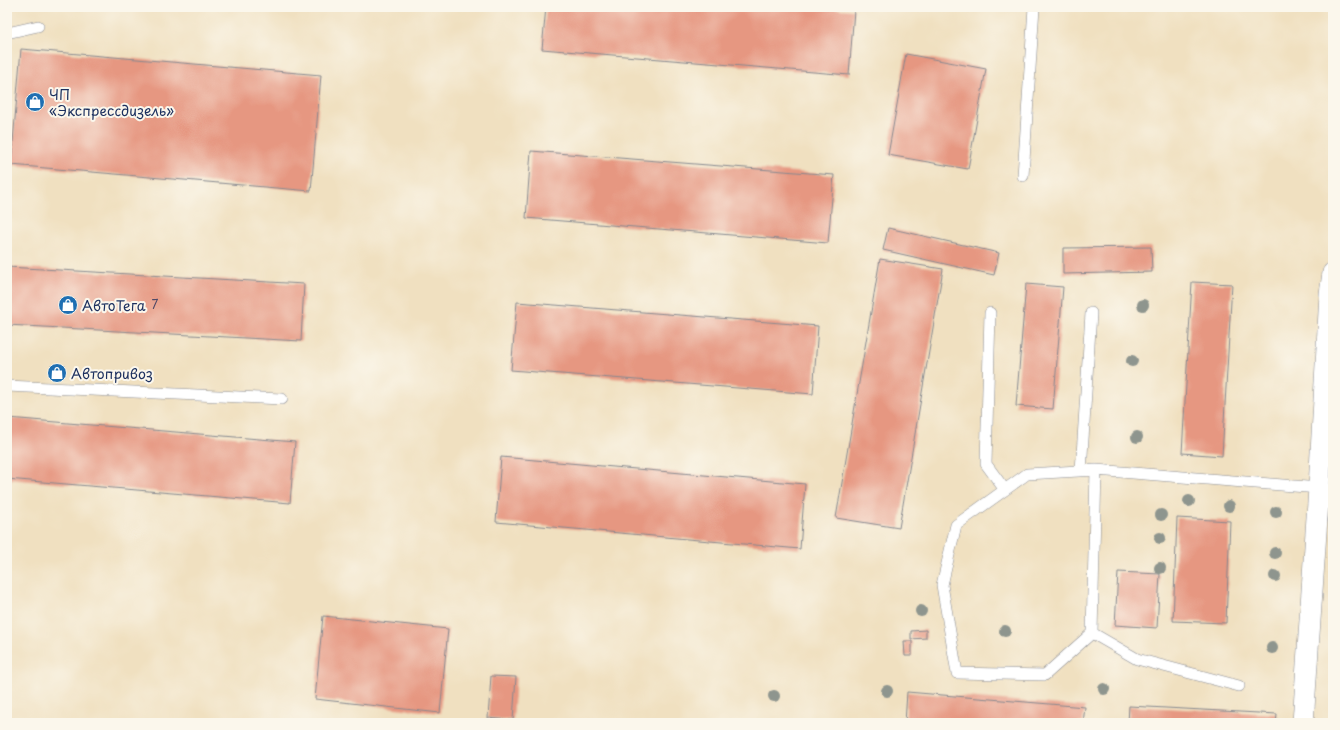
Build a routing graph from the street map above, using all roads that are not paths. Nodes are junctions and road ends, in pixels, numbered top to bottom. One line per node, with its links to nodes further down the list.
1 (1034, 7): 4 (lane)
2 (38, 26): 3 (lane)
3 (7, 33)
4 (1023, 176)
5 (1333, 274): 6 (street)
6 (1332, 294): 14 (street)
7 (1091, 312): 12 (lane)
8 (990, 313): 13 (lane)
9 (7, 386): 10 (lane)
10 (282, 399)
11 (1096, 470): 12 (lane); 14 (lane); 15 (lane)
12 (1081, 471): 13 (lane)
13 (1005, 490): 15 (lane)
14 (1326, 491): 17 (street)
15 (1092, 633): 16 (lane)
16 (1239, 686)
17 (1303, 723)

